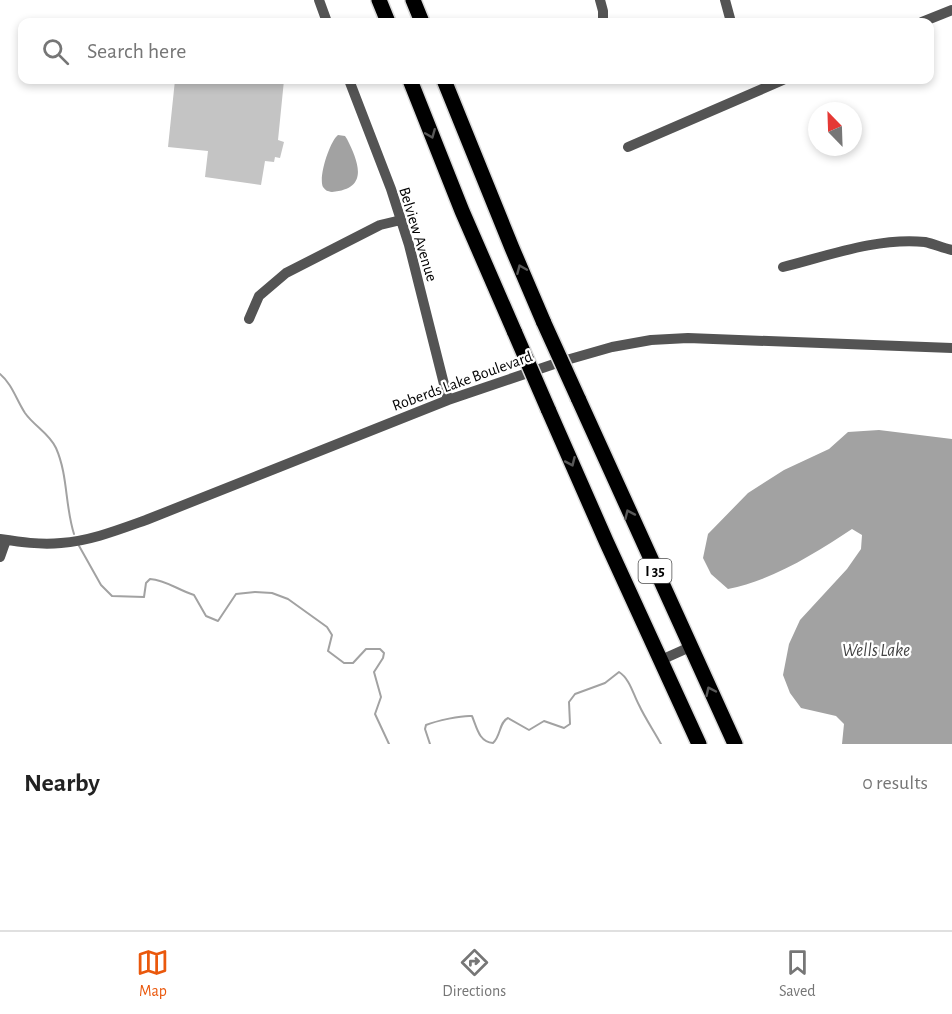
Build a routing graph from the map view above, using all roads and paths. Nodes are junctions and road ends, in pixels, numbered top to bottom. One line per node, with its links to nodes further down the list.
1 (319, 0): 7 (street)
2 (380, 0): 8 (highway)
3 (413, 0): 9 (highway)
4 (600, 0): 10 (street)
5 (725, 0): 11 (street)
6 (952, 10): 12 (street)
7 (326, 18)
8 (387, 18)
9 (420, 18)
10 (603, 18)
11 (730, 18)
12 (932, 18)
13 (350, 84): 20 (street, Belview Avenue)
14 (412, 84): 29 (highway, I 35, one-way to 29, bridge)
15 (446, 84): 28 (highway, I 35, one-way to 15, bridge)
16 (755, 84): 18 (street)
17 (773, 84): 18 (street)
18 (758, 90): 19 (street)
19 (628, 147)
20 (401, 220): 23 (street); 25 (street, Belview Avenue)
21 (952, 250): 22 (street)
22 (783, 267)
23 (249, 319)
24 (952, 348): 25 (street, Roberds Lake Boulevard)
25 (447, 400): 26 (street, Roberds Lake Boulevard)
26 (3, 540): 27 (street)
27 (0, 557)
28 (690, 647): 29 (street); 31 (highway, I 35, one-way to 28)
29 (661, 660): 30 (highway, I 35)
30 (699, 744)
31 (735, 744)

